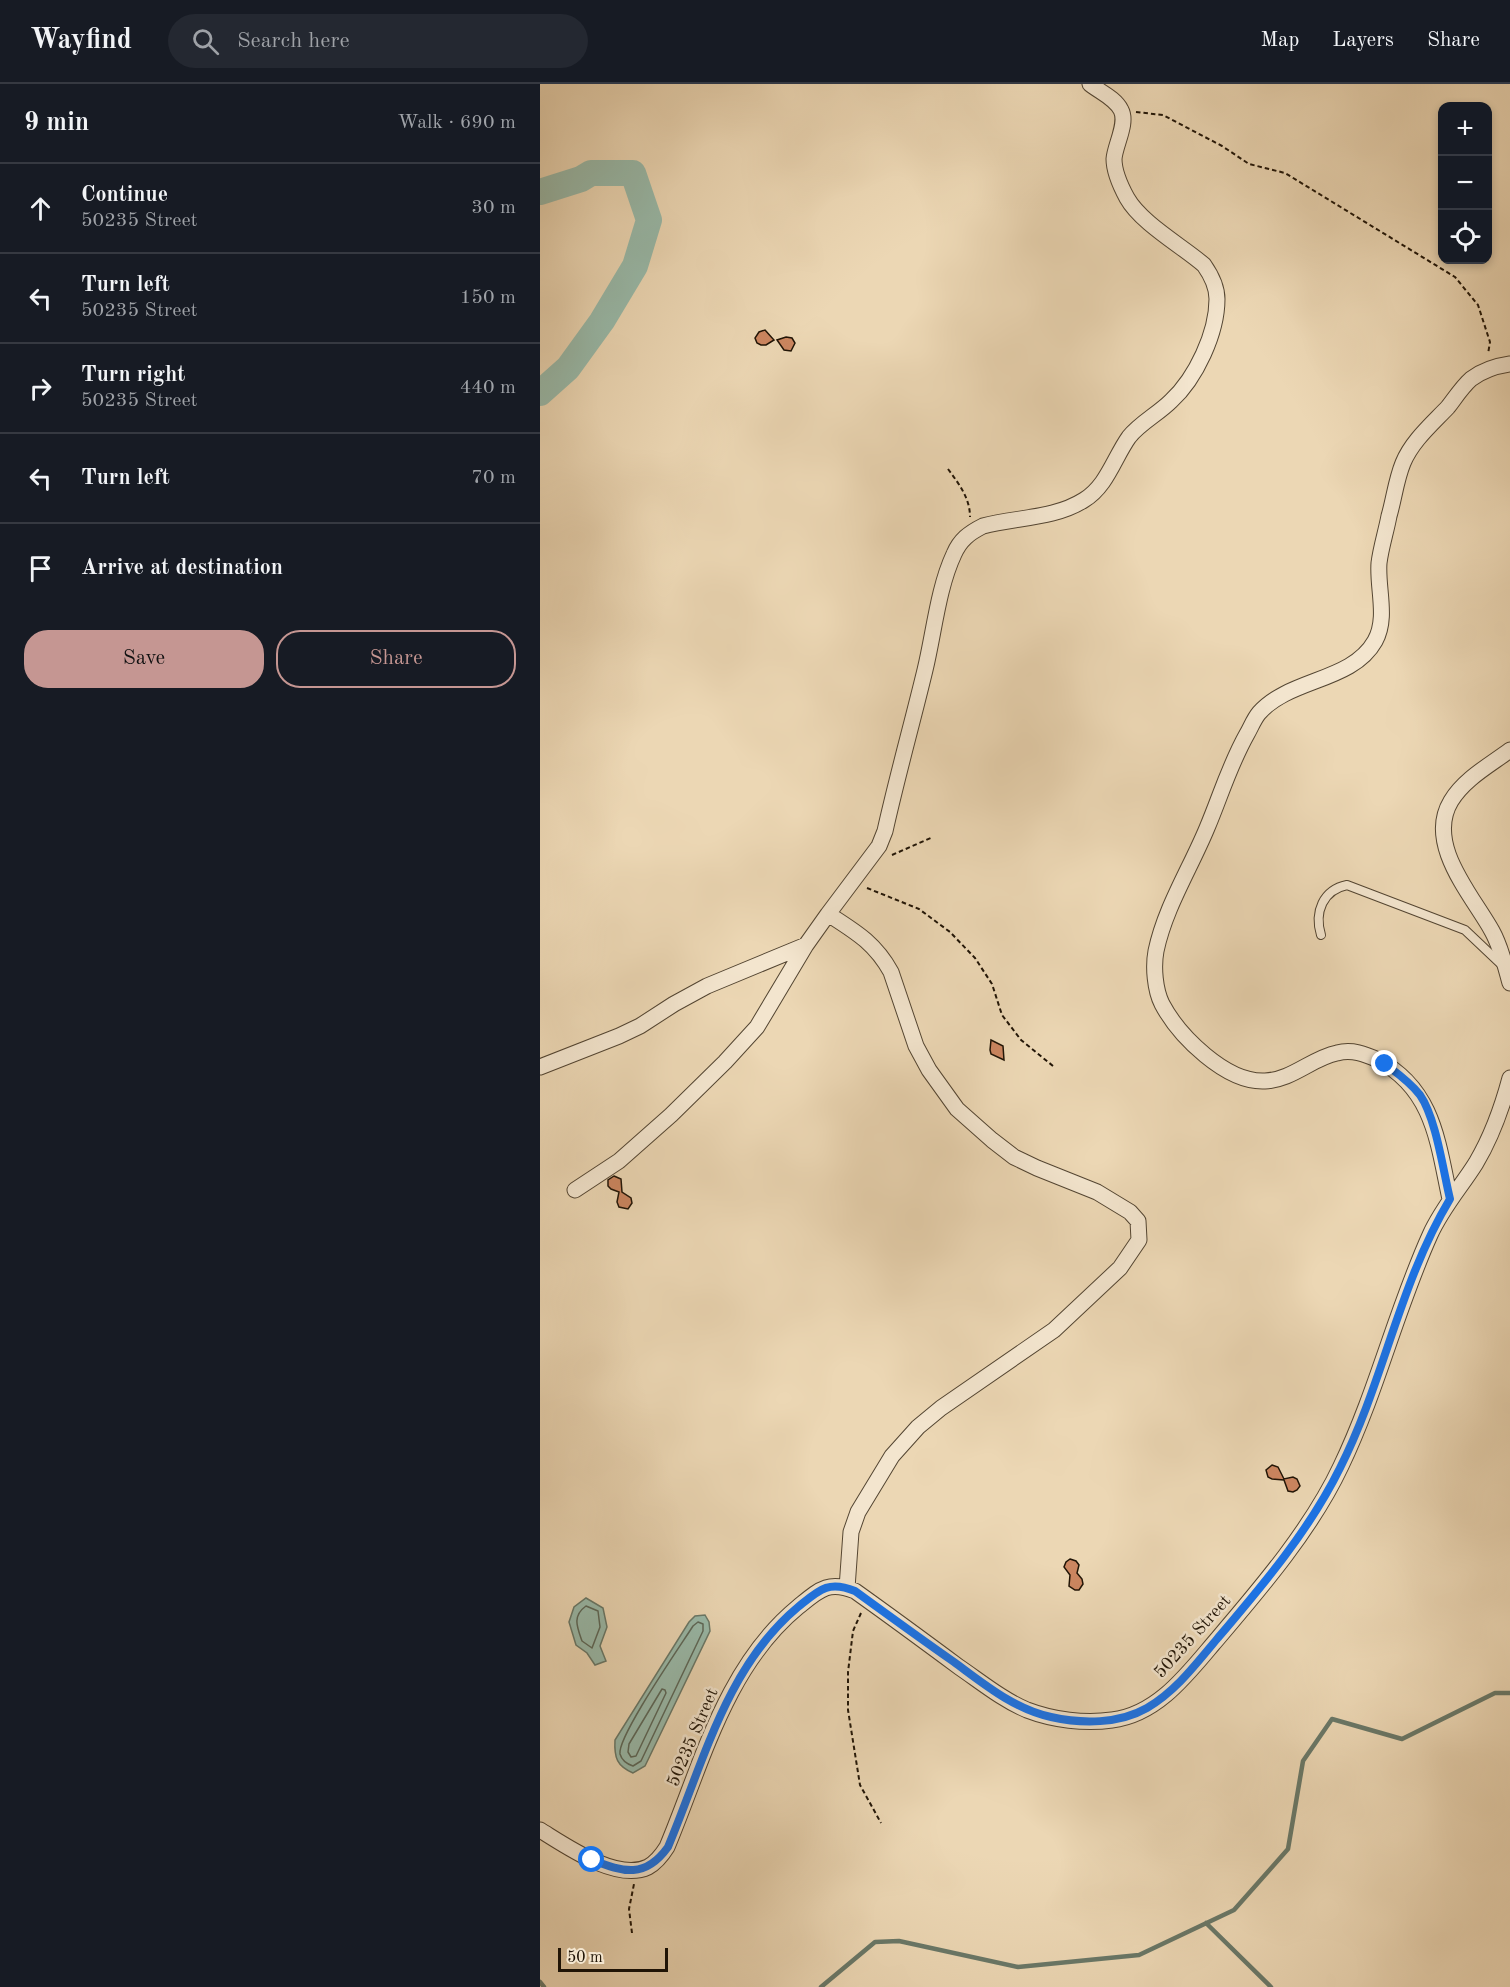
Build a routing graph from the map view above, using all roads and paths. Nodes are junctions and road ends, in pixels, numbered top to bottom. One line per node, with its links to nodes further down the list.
1 (1090, 84): 2 (street)
2 (1121, 110): 4 (path); 6 (street)
3 (1510, 364): 4 (street)
4 (1484, 371): 20 (street)
5 (948, 469): 6 (path)
6 (971, 532): 10 (street)
7 (1510, 750): 14 (street)
8 (933, 837): 9 (path)
9 (892, 855)
10 (852, 882): 11 (street); 15 (path)
11 (828, 914): 13 (street); 21 (street)
12 (1321, 934): 14 (lane)
13 (806, 945): 16 (street); 19 (street)
14 (1508, 977)
15 (1053, 1066)
16 (540, 1067)
17 (1510, 1078): 18 (street, 50235 Street)
18 (1506, 1109): 20 (street, 50235 Street)
19 (575, 1190)
20 (1450, 1199): 22 (street, 50235 Street)
21 (848, 1588): 22 (street, 50235 Street); 25 (street, 50235 Street)
22 (867, 1599): 23 (path)
23 (881, 1823)
24 (540, 1830): 25 (street)
25 (639, 1869): 26 (path)
26 (632, 1933)

